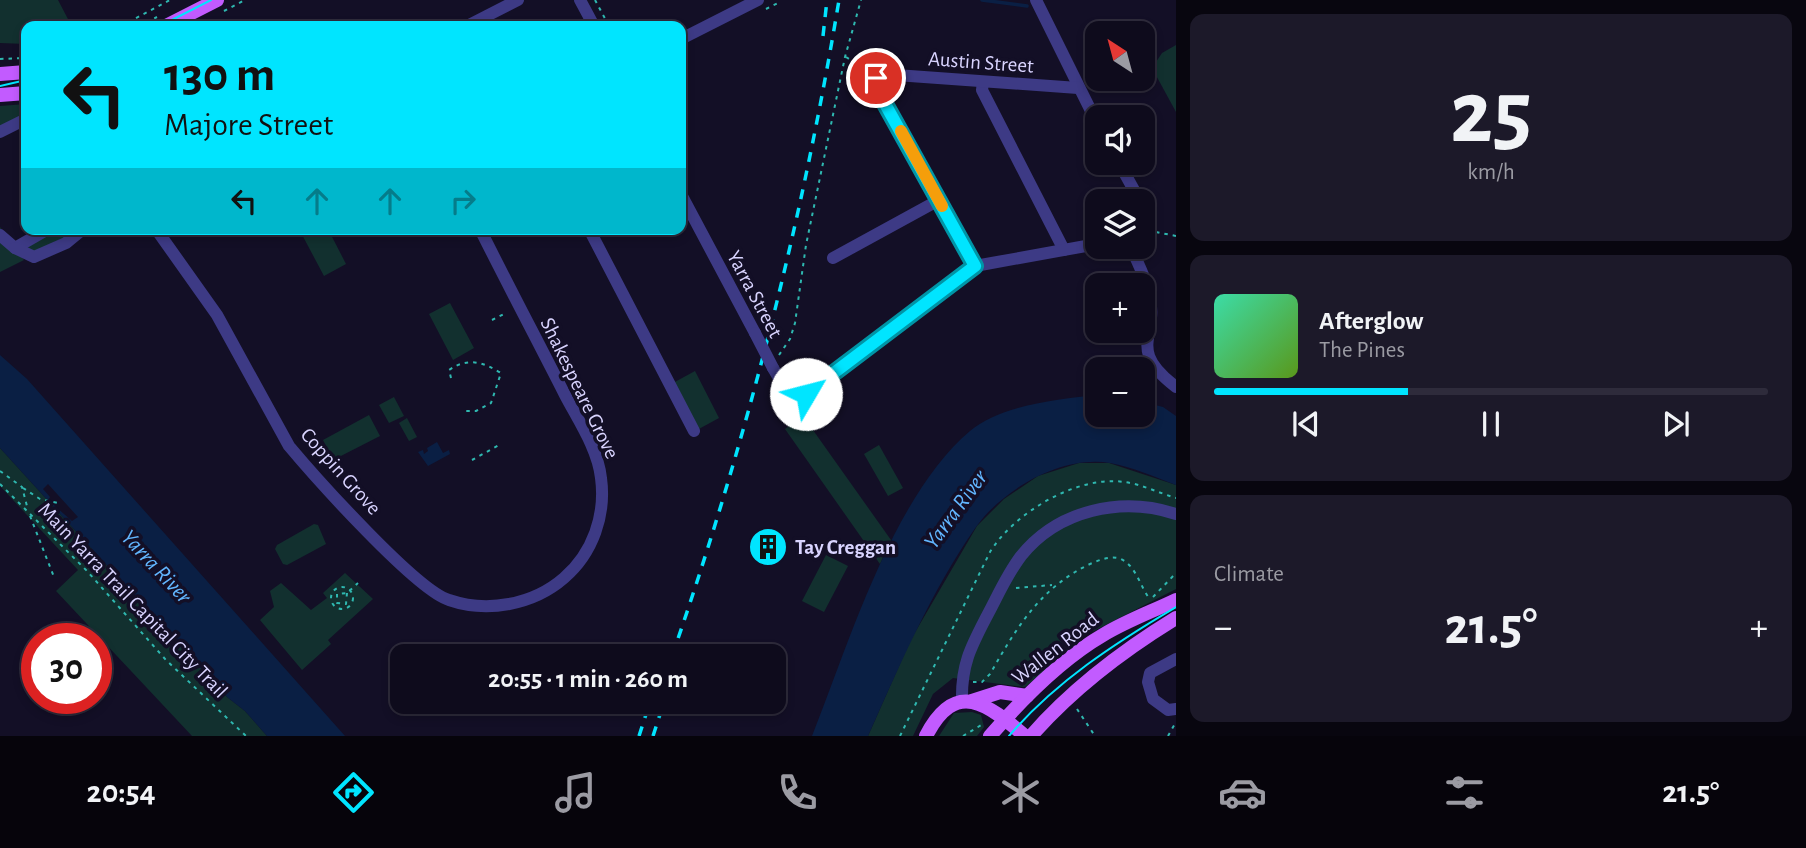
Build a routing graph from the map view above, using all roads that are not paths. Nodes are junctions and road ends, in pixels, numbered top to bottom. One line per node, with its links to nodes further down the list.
1 (518, 0): 7 (street)
2 (580, 0): 8 (street)
3 (758, 0): 9 (street)
4 (1036, 0): 13 (street)
5 (213, 1): 6 (main road)
6 (175, 21)
7 (485, 21)
8 (591, 21)
9 (686, 36)
10 (21, 72): 11 (main road)
11 (0, 74)
12 (983, 82): 13 (street, Austin Street); 19 (street, Austin Street); 29 (street)
13 (1078, 88): 16 (street)
14 (21, 93): 15 (main road)
15 (0, 95)
16 (1087, 105)
17 (21, 122): 18 (street)
18 (0, 132)
19 (939, 200): 30 (street); 32 (street)
20 (686, 203): 32 (street, Yarra Street, bridge)
21 (0, 235): 28 (street)
22 (37, 235): 28 (street)
23 (74, 235): 28 (street)
24 (160, 235): 36 (street, Coppin Grove)
25 (483, 235): 36 (street, Shakespeare Grove)
26 (592, 235): 34 (street)
27 (1085, 246): 29 (street)
28 (15, 247)
29 (1064, 250): 32 (street)
30 (833, 258)
31 (1136, 259): 33 (street)
32 (975, 266)
33 (1176, 387)
34 (694, 431)
35 (1176, 514): 41 (street)
36 (542, 592)
37 (1176, 600): 40 (main road, Wallen Road)
38 (1176, 618): 47 (main road)
39 (1176, 659): 42 (street)
40 (1027, 695): 41 (main road); 43 (main road, Wallen Road)
41 (967, 701): 43 (main road); 45 (main road)
42 (1176, 709)
43 (1004, 719): 44 (main road, Wallen Road); 46 (main road)
44 (987, 730)
45 (926, 736)
46 (1026, 736)
47 (1031, 736)

